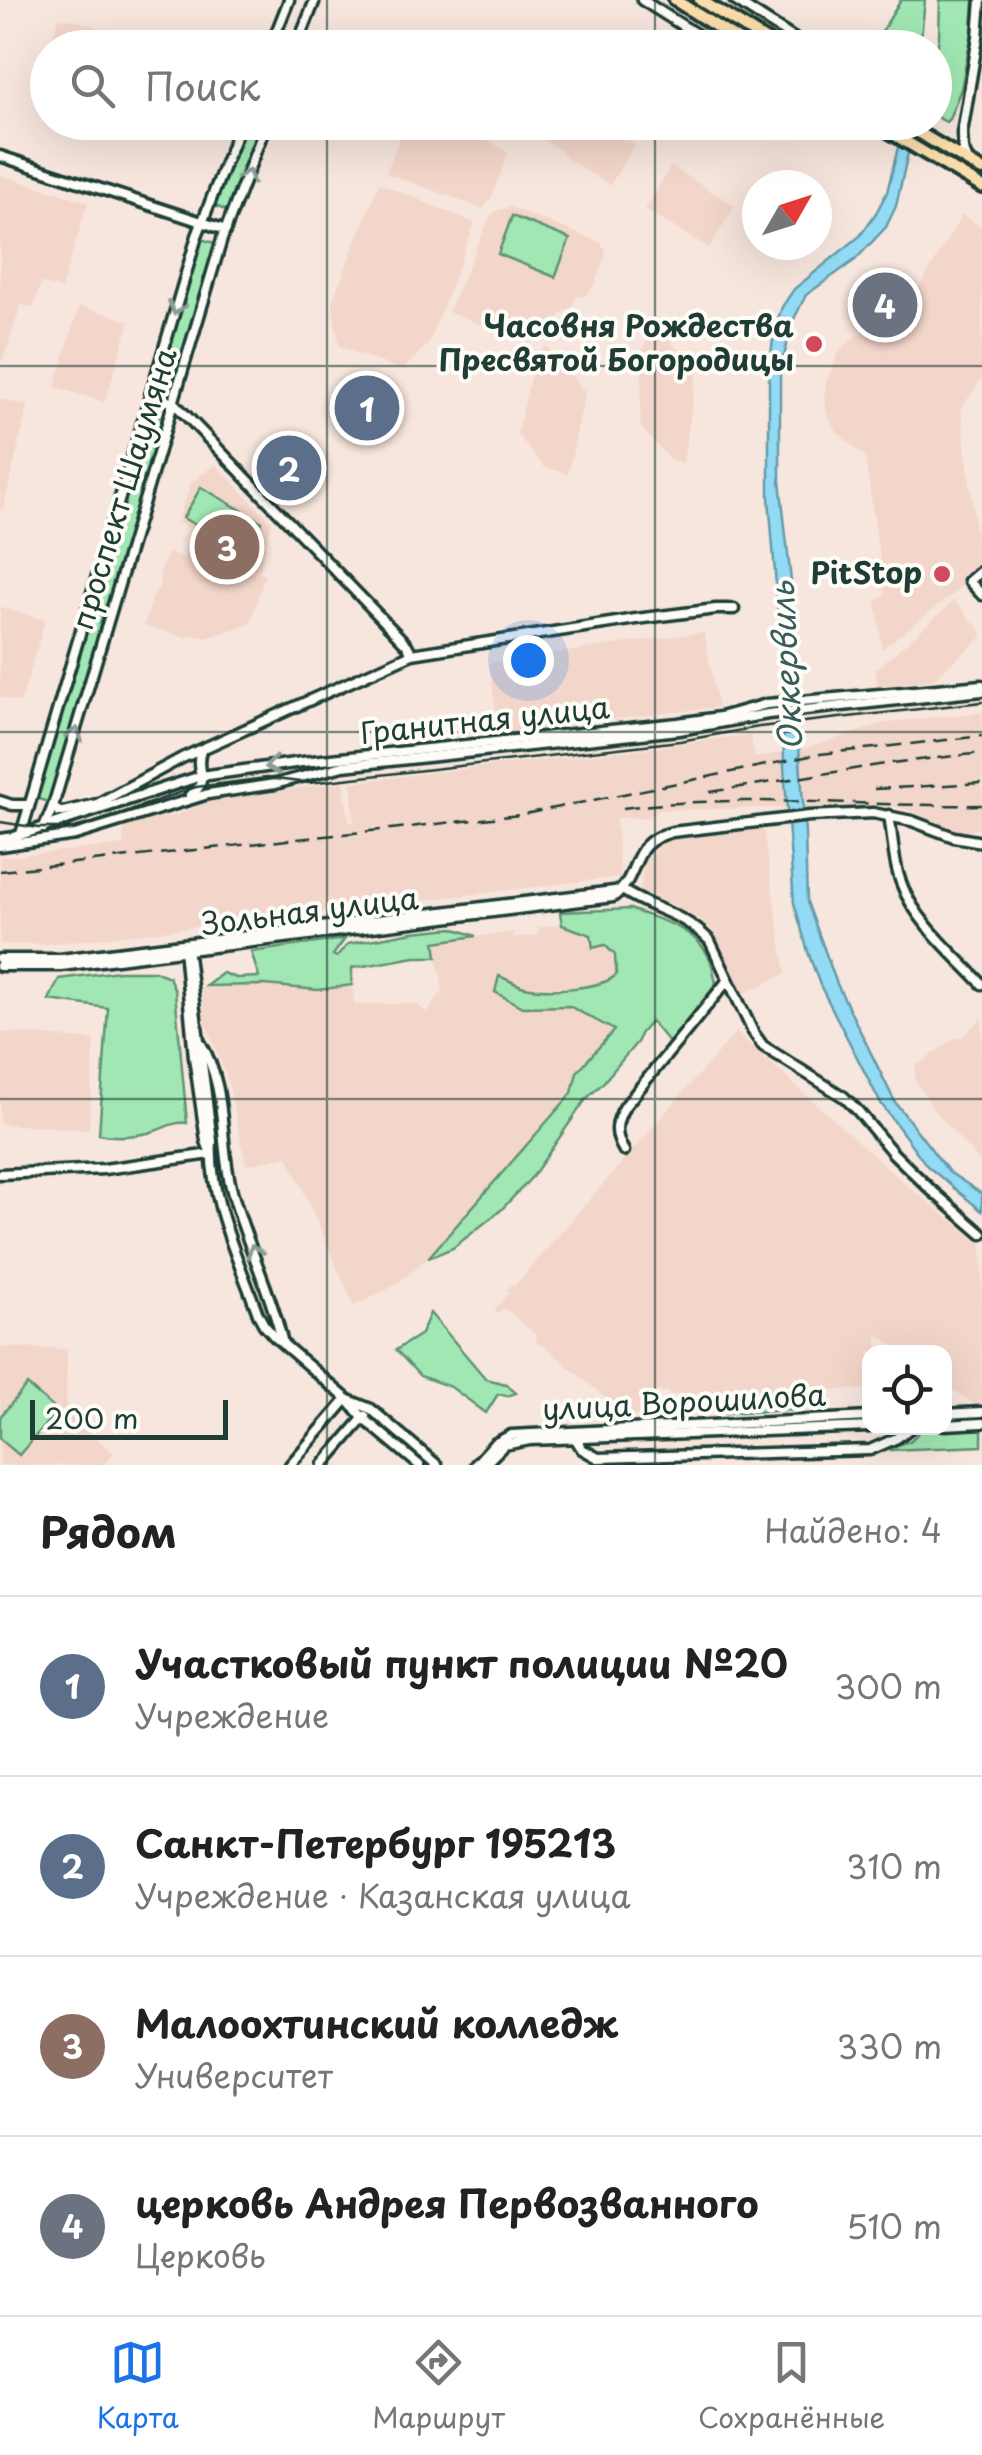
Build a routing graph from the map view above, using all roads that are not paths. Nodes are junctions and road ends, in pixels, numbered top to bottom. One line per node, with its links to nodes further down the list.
1 (289, 0): 9 (street)
2 (315, 0): 10 (street)
3 (642, 0): 8 (street)
4 (675, 0): 12 (main road)
5 (700, 0): 13 (main road)
6 (734, 0): 14 (street)
7 (980, 0): 15 (street)
8 (653, 3): 11 (street)
9 (277, 30)
10 (303, 30)
11 (692, 30)
12 (722, 30)
13 (749, 30)
14 (781, 30)
15 (962, 133): 20 (street); 22 (street)
16 (234, 140): 25 (street, проспект Шаумяна)
17 (260, 140): 26 (street, проспект Шаумяна, one-way to 17)
18 (902, 140): 24 (main road)
19 (930, 140): 20 (main road)
20 (933, 142): 22 (main road)
21 (0, 156): 25 (street)
22 (968, 162): 23 (main road)
23 (982, 170)
24 (982, 187)
25 (202, 222): 26 (street); 27 (street, проспект Шаумяна, one-way to 27)
26 (226, 230): 28 (street, проспект Шаумяна)
27 (150, 395): 28 (street); 41 (street, проспект Шаумяна)
28 (174, 403): 32 (street); 39 (street, проспект Шаумяна, one-way to 28)
29 (982, 570): 30 (street)
30 (982, 595)
31 (734, 609): 32 (street, Гранитная улица)
32 (412, 654): 35 (street, Гранитная улица)
33 (982, 688): 34 (street, Гранитная улица)
34 (767, 709): 36 (street, Гранитная улица, one-way to 36); 38 (street, Гранитная улица)
35 (202, 751): 36 (street); 40 (street, Гранитная улица)
36 (201, 776): 38 (street); 40 (street, Гранитная улица)
37 (0, 802): 41 (street)
38 (181, 802): 46 (street, Гранитная улица)
39 (54, 806): 40 (street, Гранитная улица); 43 (street, проспект Шаумяна)
40 (98, 807): 43 (street, Гранитная улица)
41 (28, 810): 44 (street); 45 (street, проспект Шаумяна)
42 (889, 815): 48 (street); 49 (street); 53 (street)
43 (44, 827): 44 (street, Гранитная улица); 46 (street, проспект Шаумяна)
44 (32, 831): 45 (street, Гранитная улица); 46 (street)
45 (22, 834): 47 (street, Гранитная улица)
46 (40, 841): 47 (street, Гранитная улица)
47 (0, 842)
48 (982, 842)
49 (622, 890): 50 (street, Зольная улица); 52 (street)
50 (186, 948): 51 (street, Зольная улица); 54 (street); 56 (street)
51 (0, 963)
52 (728, 980): 55 (street); 58 (street)
53 (982, 984)
54 (198, 1038): 56 (street); 59 (street, one-way to 54)
55 (624, 1152)
56 (211, 1154): 57 (street); 59 (street)
57 (0, 1174)
58 (982, 1234)
59 (283, 1344): 60 (street)
60 (346, 1399): 61 (street); 64 (street); 72 (street)
61 (371, 1409): 64 (street); 75 (street)
62 (982, 1412): 63 (street)
63 (952, 1414)
64 (364, 1418): 73 (street); 74 (street)
65 (862, 1418): 71 (street, улица Ворошилова)
66 (982, 1423): 67 (street)
67 (952, 1424)
68 (862, 1427): 70 (street, улица Ворошилова)
69 (901, 1435): 70 (street)
70 (575, 1438): 71 (street, улица Ворошилова)
71 (502, 1442): 76 (street); 77 (street)
72 (290, 1465)
73 (323, 1465)
74 (418, 1465)
75 (437, 1465)
76 (475, 1465)
77 (484, 1465)

